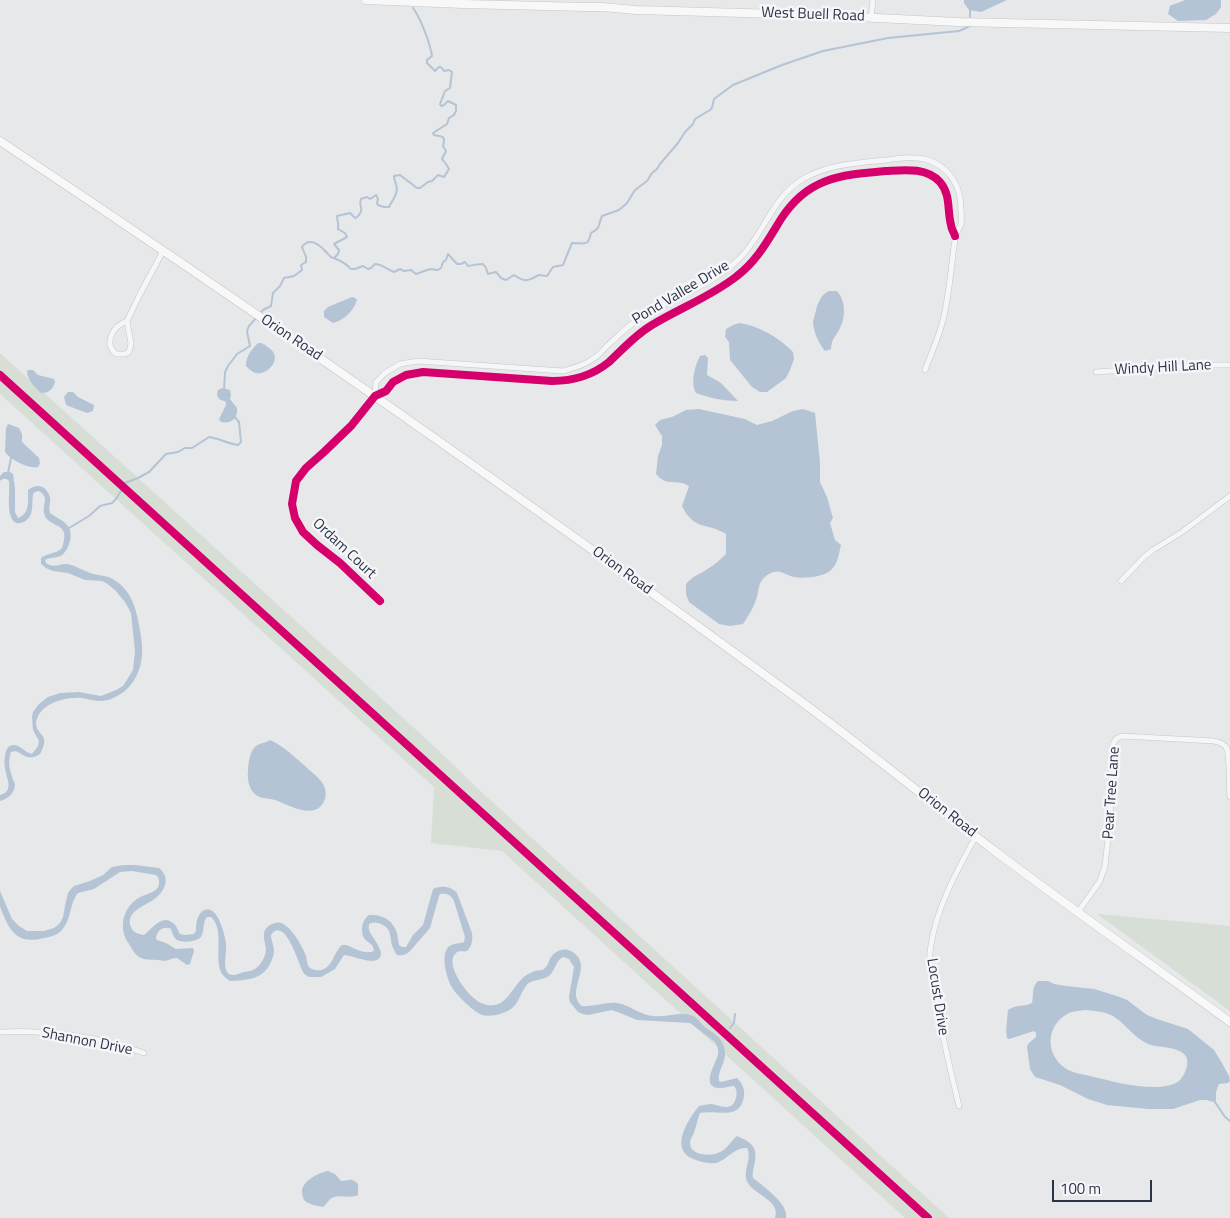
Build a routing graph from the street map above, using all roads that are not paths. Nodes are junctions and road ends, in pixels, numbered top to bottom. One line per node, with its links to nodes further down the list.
1 (366, 0): 3 (main road, West Buell Road)
2 (873, 0): 3 (street)
3 (871, 18): 4 (main road, West Buell Road)
4 (1230, 28)
5 (0, 141): 9 (main road, Orion Road)
6 (856, 163): 7 (street); 8 (street, Pond Vallee Drive); 10 (street, Pond Vallee Drive)
7 (857, 174): 8 (street, Pond Vallee Drive); 11 (street, Pond Vallee Drive)
8 (955, 236): 19 (street, Pond Vallee Drive)
9 (164, 251): 14 (street); 24 (main road, Orion Road)
10 (742, 255): 11 (street, Pond Vallee Drive); 12 (street, Pond Vallee Drive)
11 (752, 262): 13 (street, Pond Vallee Drive)
12 (664, 304): 13 (street, Pond Vallee Drive); 18 (street, Pond Vallee Drive)
13 (670, 314): 23 (street, Pond Vallee Drive)
14 (127, 321): 14 (street)
15 (443, 362): 17 (street, Pond Vallee Drive); 18 (street, Pond Vallee Drive); 21 (street)
16 (1230, 365): 20 (street, Windy Hill Lane)
17 (395, 367): 22 (street); 24 (street, Pond Vallee Drive)
18 (557, 370): 23 (street)
19 (926, 370)
20 (1096, 372)
21 (442, 373): 22 (street, Pond Vallee Drive); 23 (street, Pond Vallee Drive)
22 (402, 377): 24 (street, Pond Vallee Drive)
23 (557, 381)
24 (375, 396): 27 (street, Ordam Court); 29 (main road, Orion Road)
25 (1230, 496): 26 (street)
26 (1120, 581)
27 (380, 601)
28 (1230, 797): 30 (street, Pear Tree Lane)
29 (976, 836): 30 (main road, Orion Road); 34 (street, Locust Drive)
30 (1078, 912): 31 (main road, Orion Road)
31 (1230, 1022)
32 (0, 1032): 33 (street, Shannon Drive)
33 (144, 1053)
34 (959, 1106)

